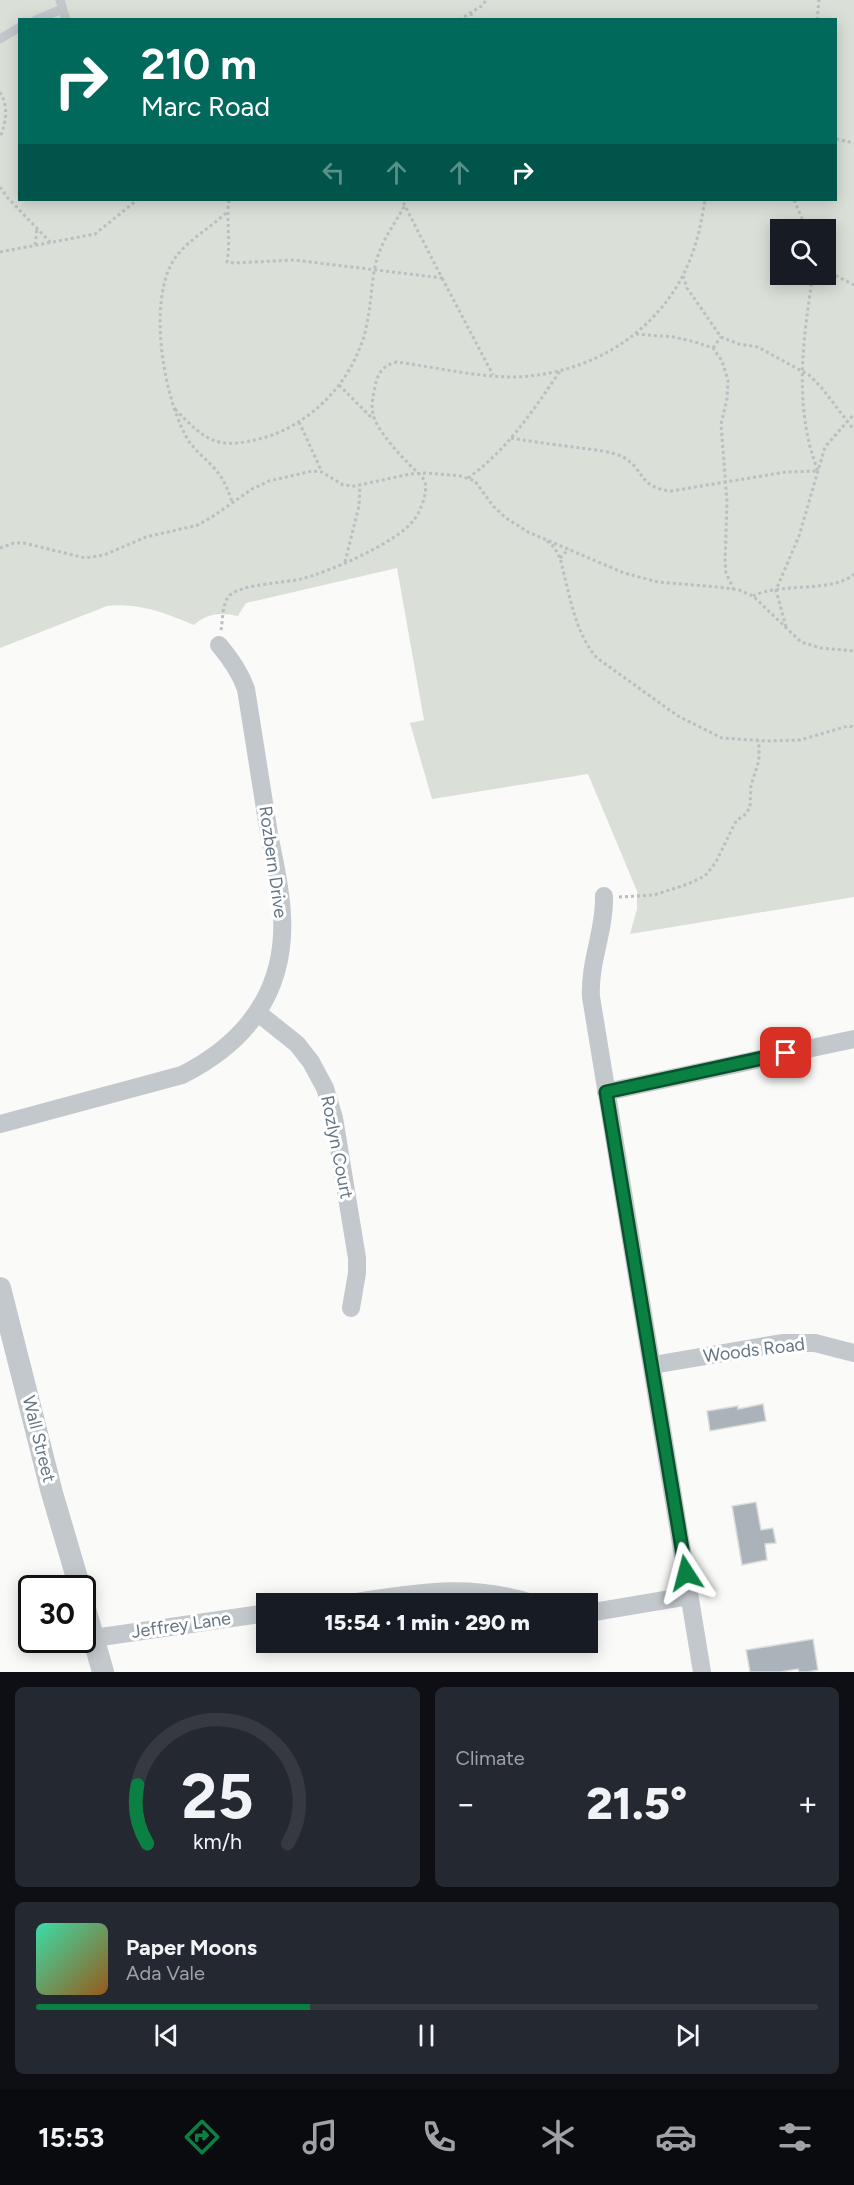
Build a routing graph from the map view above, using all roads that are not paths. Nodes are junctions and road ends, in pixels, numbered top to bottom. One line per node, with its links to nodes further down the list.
1 (61, 4): 2 (lane)
2 (39, 18)
3 (18, 28): 4 (lane)
4 (0, 39)
5 (219, 645): 7 (street, Rozbern Drive)
6 (604, 896): 9 (street)
7 (258, 1013): 10 (street, Rozbern Drive); 12 (street, Rozlyn Court)
8 (854, 1039): 9 (street)
9 (606, 1092): 14 (street)
10 (0, 1124)
11 (0, 1288): 15 (street, Wall Street)
12 (351, 1308)
13 (854, 1353): 14 (street, Woods Road)
14 (652, 1365): 18 (street)
15 (76, 1575)
16 (424, 1593): 17 (street)
17 (500, 1593)
18 (690, 1596): 19 (street); 24 (street)
19 (598, 1611)
20 (256, 1615): 21 (street, Jeffrey Lane)
21 (96, 1638)
22 (96, 1646): 23 (street)
23 (103, 1672)
24 (702, 1672)

